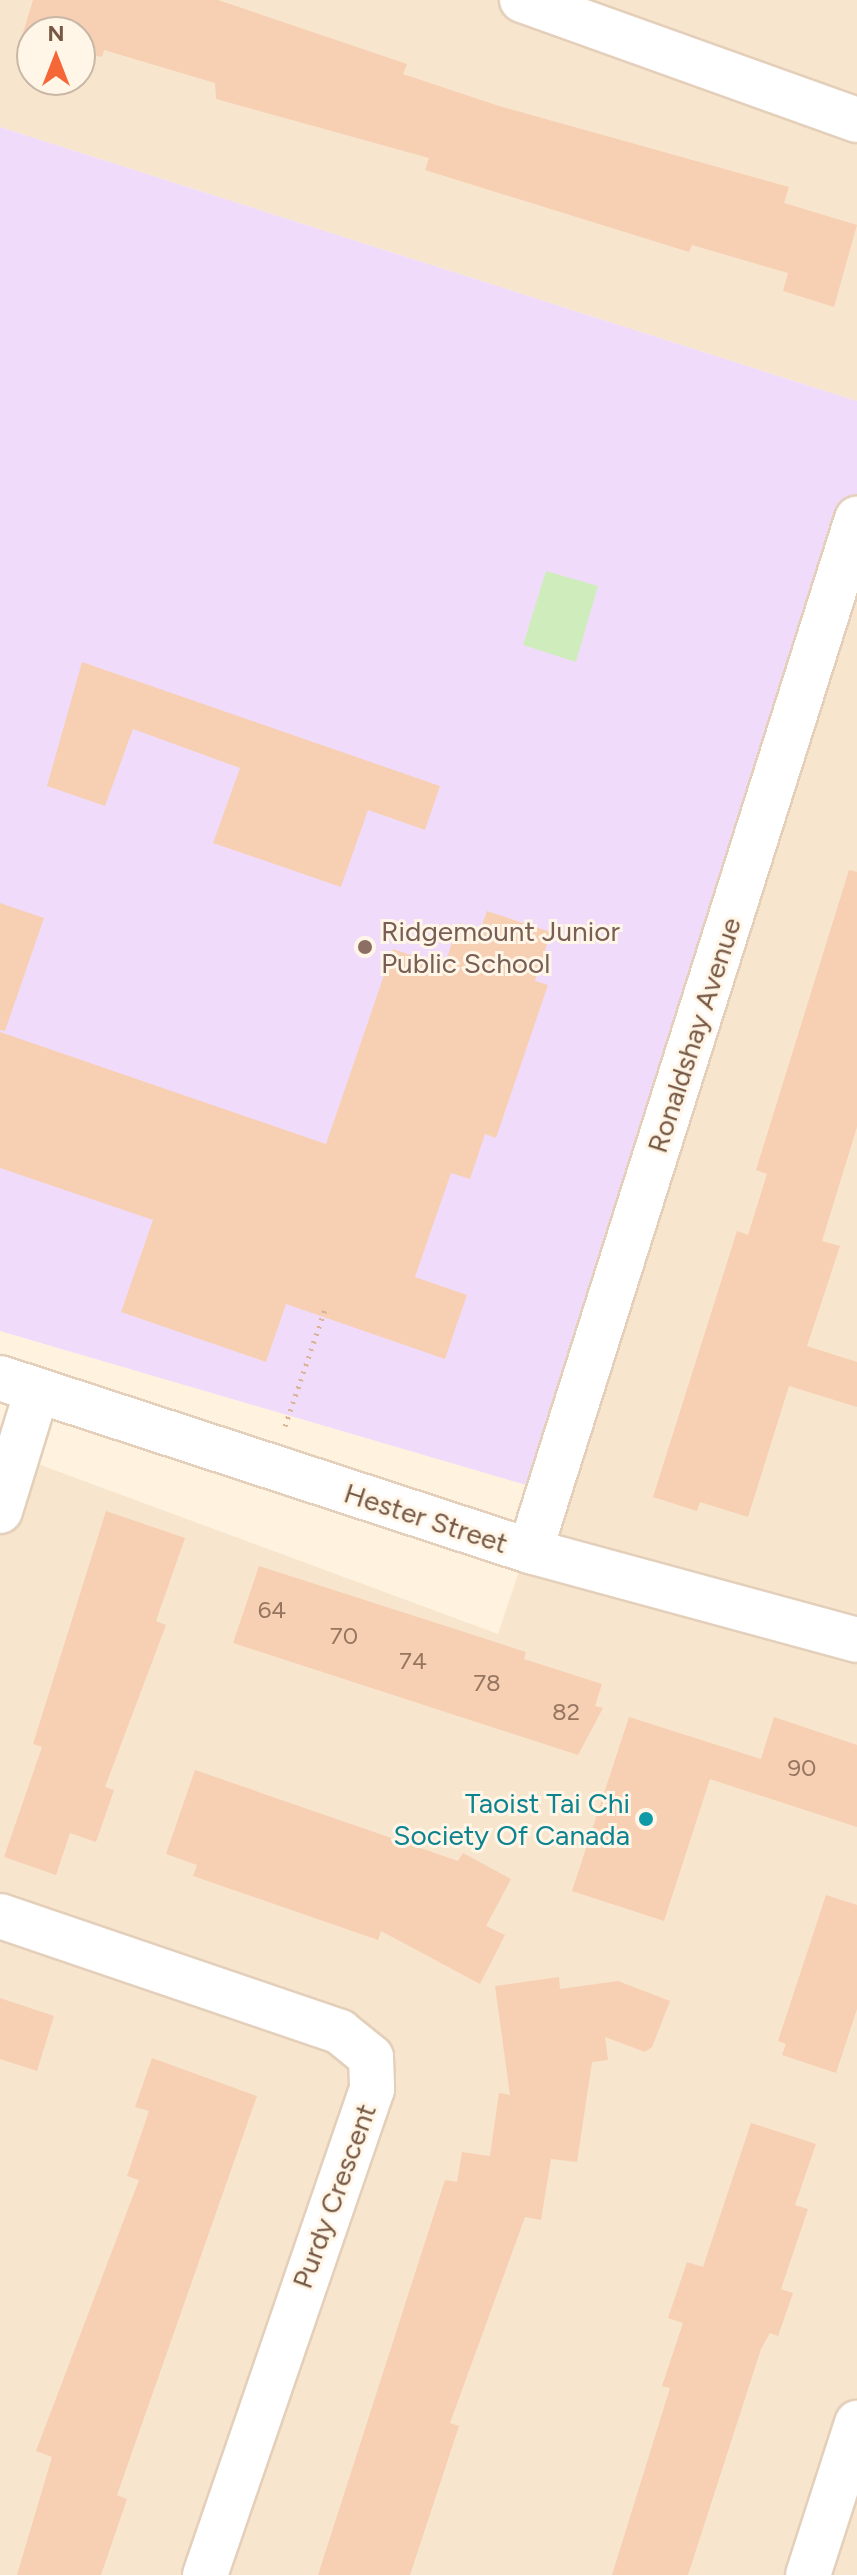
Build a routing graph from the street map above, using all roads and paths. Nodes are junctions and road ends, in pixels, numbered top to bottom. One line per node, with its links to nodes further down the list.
1 (522, 0): 2 (street)
2 (857, 120)
3 (857, 519): 8 (street, Ronaldshay Avenue)
4 (326, 1306): 6 (path)
5 (18, 1384): 6 (street, Hester Street); 7 (street)
6 (271, 1468): 8 (street, Hester Street)
7 (0, 1511)
8 (530, 1551): 9 (street, Hester Street)
9 (857, 1640)
10 (0, 1916): 12 (street, Purdy Crescent)
11 (857, 2423): 13 (street)
12 (205, 2575)
13 (808, 2575)

